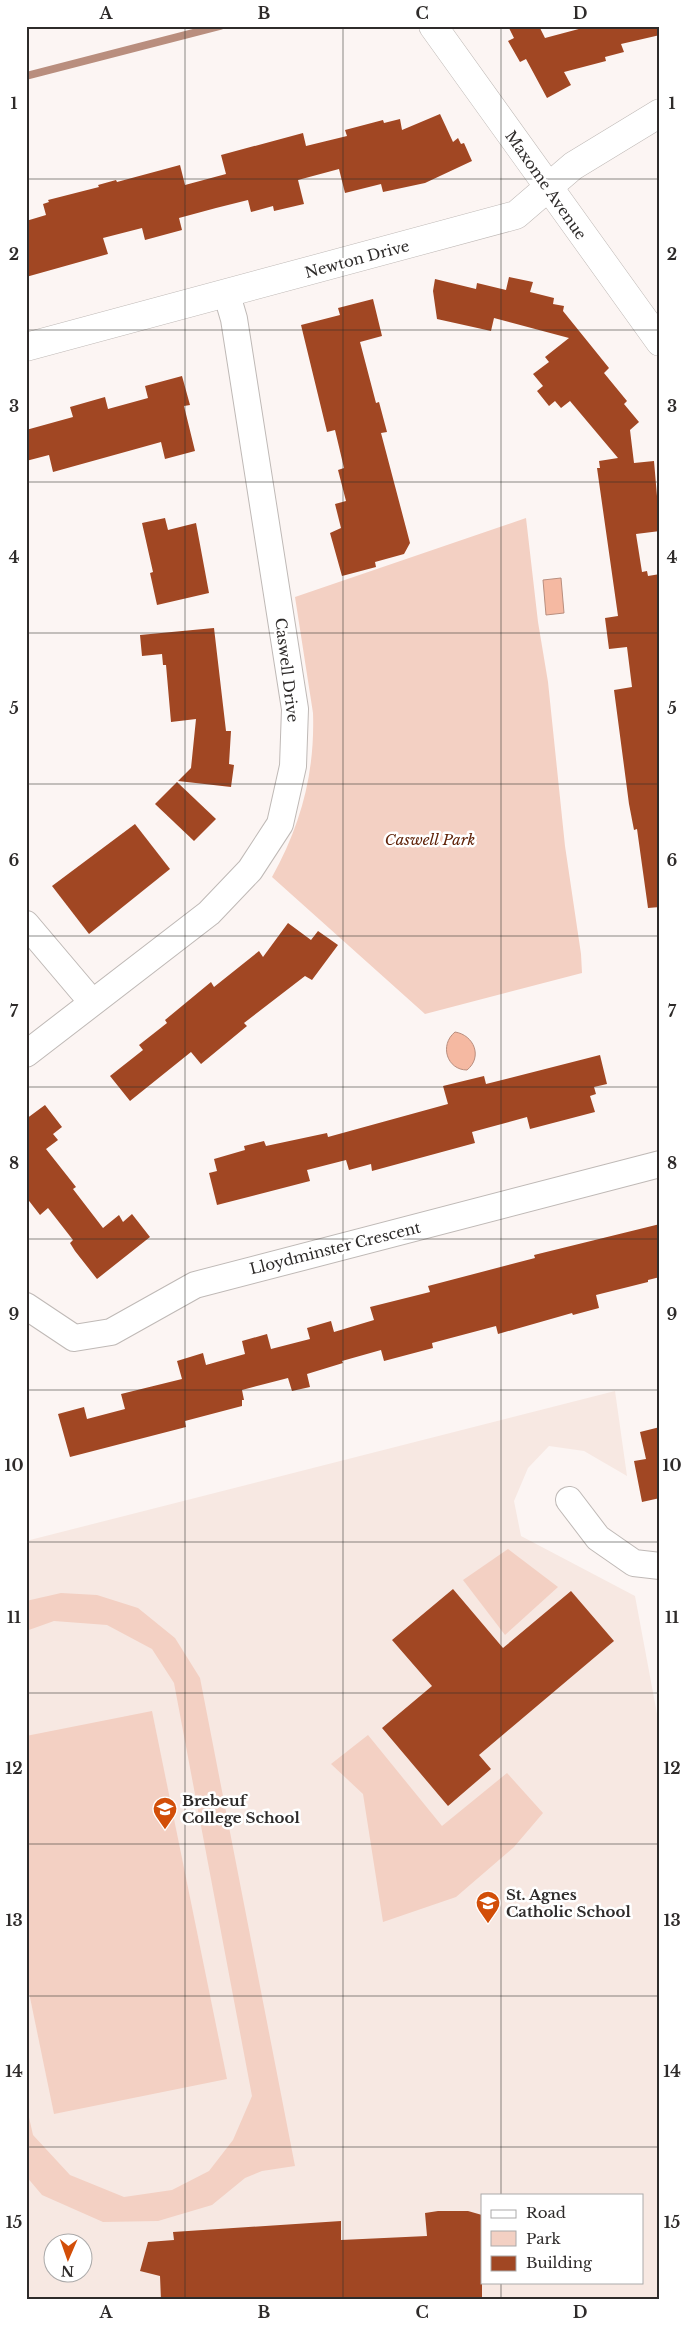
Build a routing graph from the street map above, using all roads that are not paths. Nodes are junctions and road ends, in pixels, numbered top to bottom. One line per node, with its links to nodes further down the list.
1 (433, 26): 3 (street, Maxome Avenue)
2 (660, 112): 3 (street, Newton Drive)
3 (548, 188): 4 (street, Newton Drive); 5 (street, Maxome Avenue)
4 (227, 295): 6 (street, Newton Drive); 8 (street, Caswell Drive)
5 (660, 342)
6 (26, 347)
7 (26, 924): 8 (street)
8 (92, 1002): 9 (street, Caswell Drive)
9 (26, 1054)
10 (660, 1164): 11 (street, Lloydminster Crescent)
11 (26, 1306)
12 (569, 1500): 13 (street)
13 (660, 1566)

